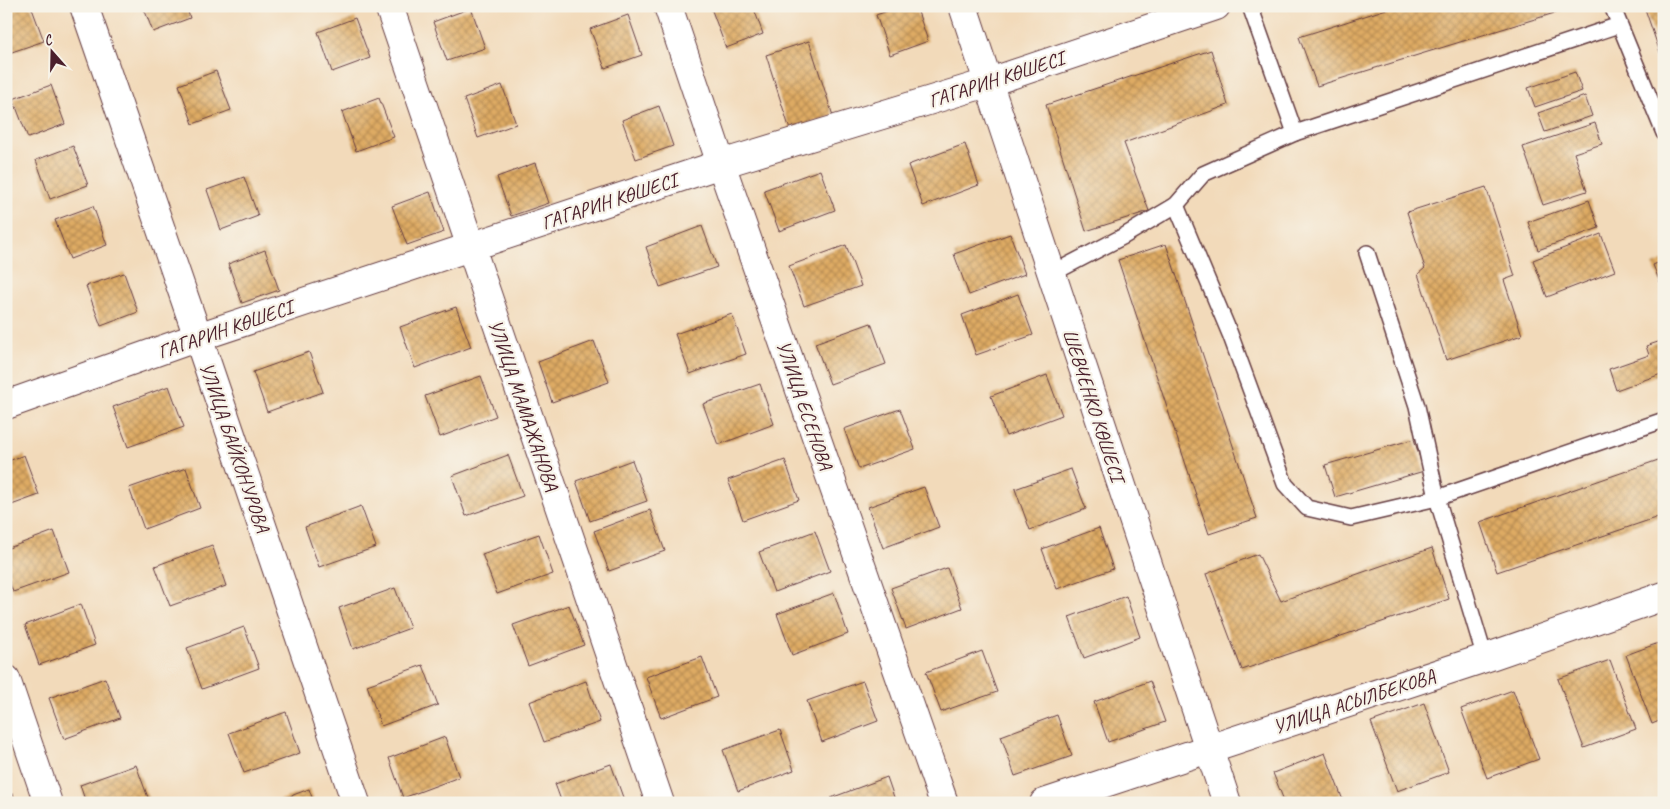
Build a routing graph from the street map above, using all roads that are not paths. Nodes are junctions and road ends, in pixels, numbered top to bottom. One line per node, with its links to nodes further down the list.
1 (84, 6): 17 (street, УЛИЦА БАЙКОНУРОВА)
2 (389, 6): 14 (street, УЛИЦА МАМАЖАНОВА)
3 (668, 6): 12 (street, УЛИЦА ЕСЕНОВА)
4 (963, 6): 9 (street, ШЕВЧЕНКО КӨШЕСІ)
5 (1216, 6): 9 (street, ГАГАРИН КӨШЕСІ)
6 (1250, 6): 10 (lane)
7 (1612, 6): 8 (lane)
8 (1619, 24): 10 (lane); 11 (lane)
9 (988, 83): 12 (street, ГАГАРИН КӨШЕСІ); 16 (street, ШЕВЧЕНКО КӨШЕСІ)
10 (1295, 133): 13 (lane)
11 (1664, 133)
12 (721, 164): 14 (street, ГАГАРИН КӨШЕСІ); 28 (street, УЛИЦА ЕСЕНОВА)
13 (1176, 205): 16 (lane); 20 (lane)
14 (470, 246): 17 (street, ГАГАРИН КӨШЕСІ); 27 (street, УЛИЦА МАМАЖАНОВА)
15 (1367, 253): 20 (lane)
16 (1051, 274): 24 (street, ШЕВЧЕНКО КӨШЕСІ)
17 (198, 337): 18 (street, ГАГАРИН КӨШЕСІ); 26 (street, УЛИЦА БАЙКОНУРОВА)
18 (6, 405)
19 (1664, 420): 20 (lane)
20 (1437, 498): 22 (lane)
21 (1664, 596): 22 (street, УЛИЦА АСЫЛБЕКОВА)
22 (1485, 658): 24 (street, УЛИЦА АСЫЛБЕКОВА)
23 (6, 679): 25 (street)
24 (1209, 749): 29 (street, УЛИЦА АСЫЛБЕКОВА); 30 (street, ШЕВЧЕНКО КӨШЕСІ)
25 (48, 803)
26 (356, 803)
27 (660, 803)
28 (944, 803)
29 (1044, 803)
30 (1226, 803)

